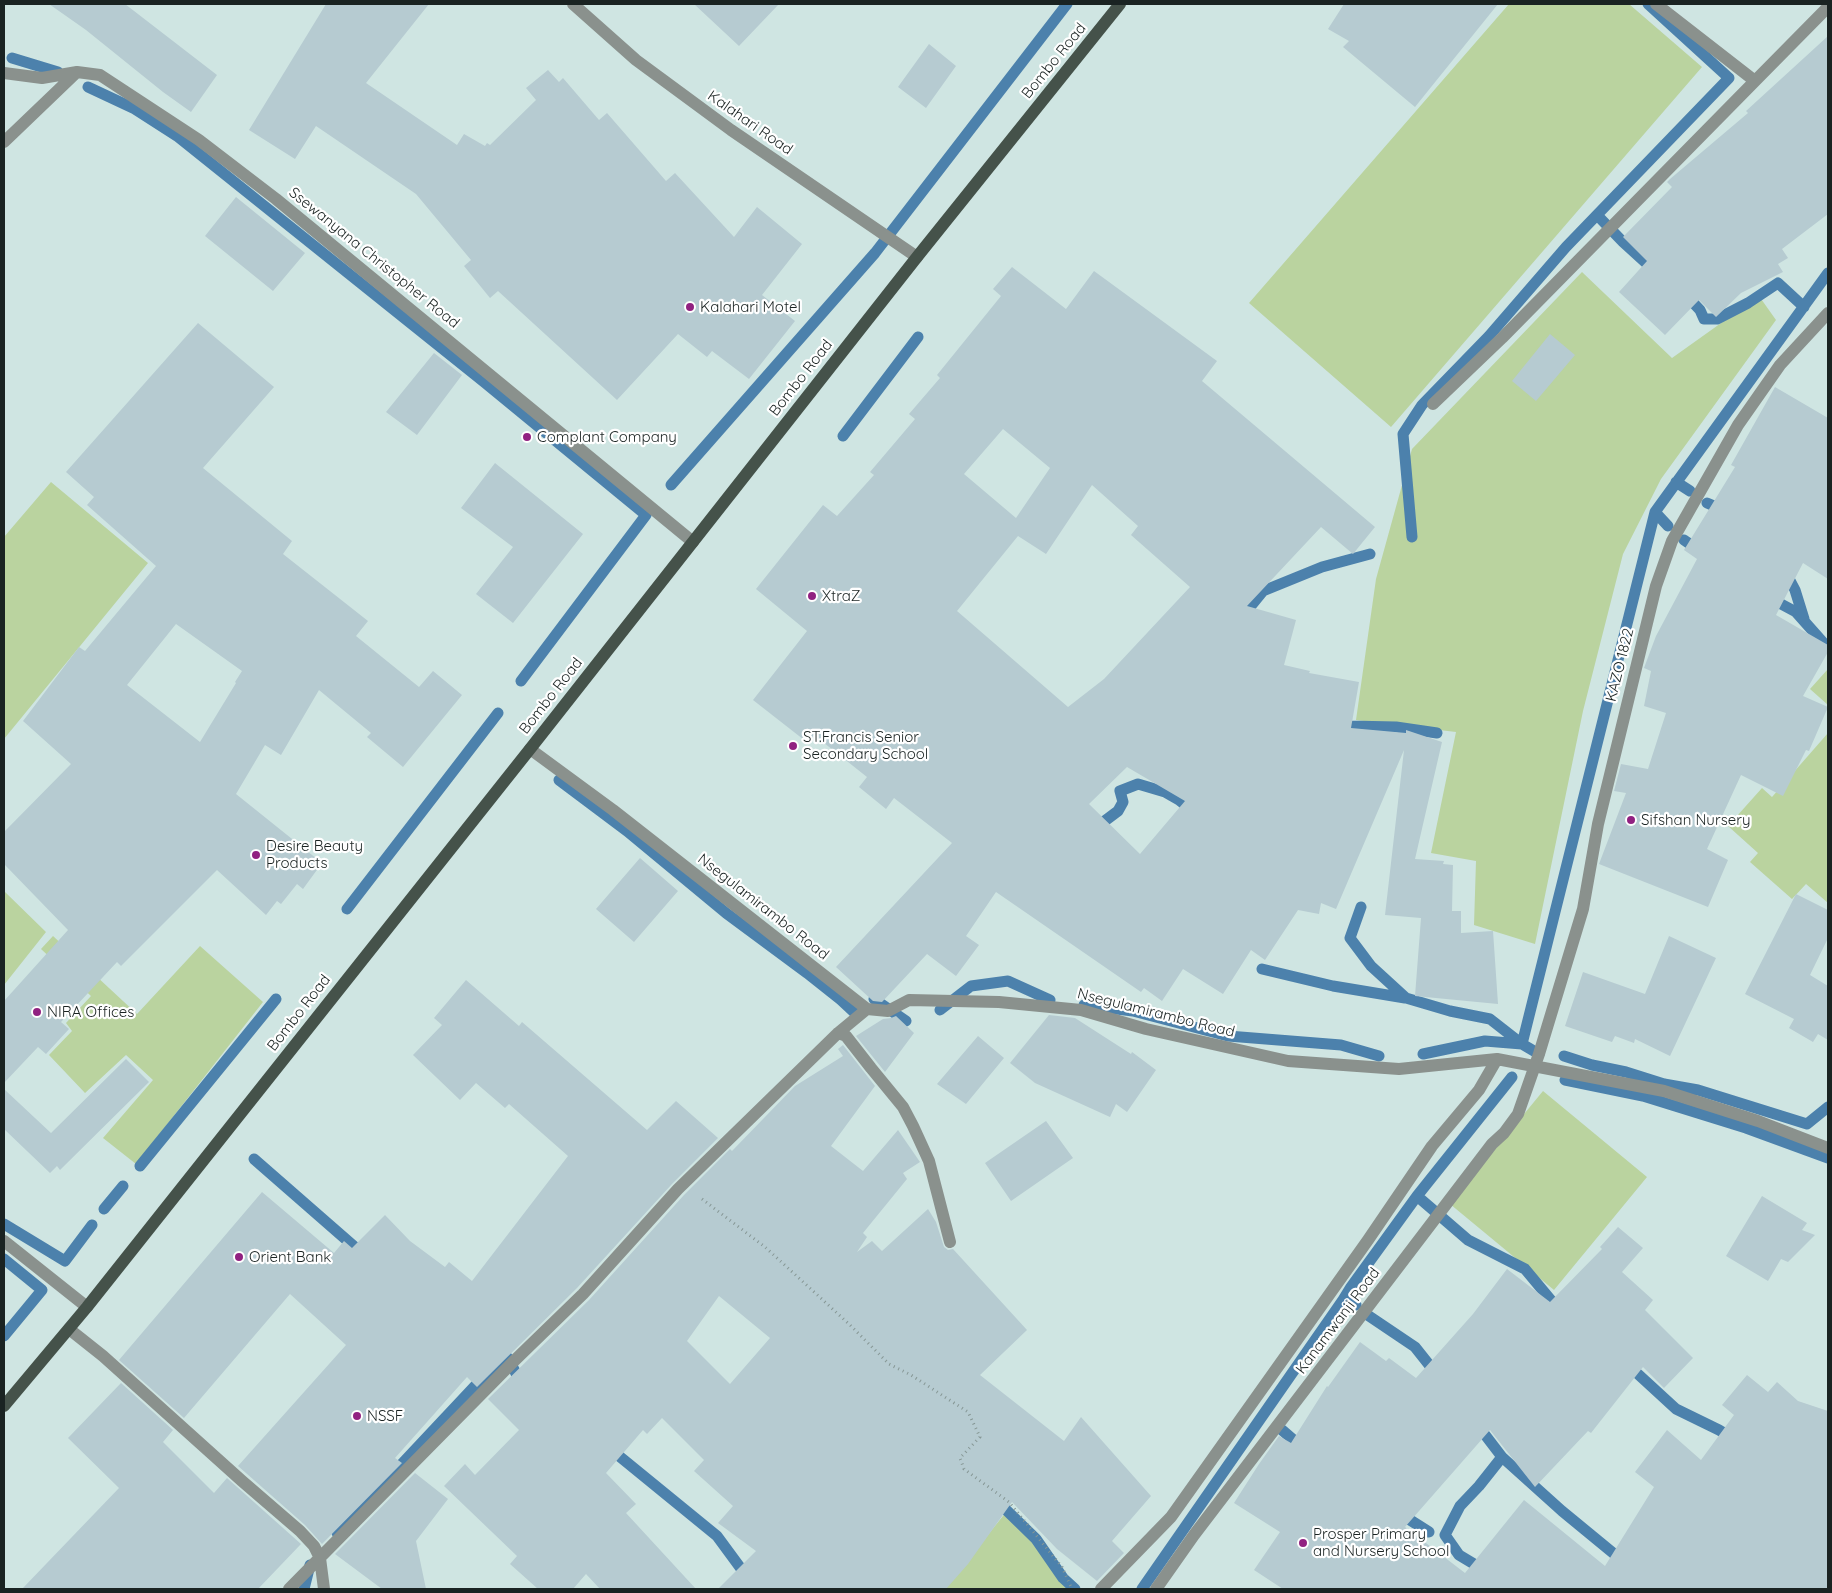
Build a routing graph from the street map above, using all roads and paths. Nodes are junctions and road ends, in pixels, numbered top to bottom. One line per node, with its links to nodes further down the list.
1 (573, 4): 9 (street, Kalahari Road)
2 (1120, 4): 9 (main road, Bombo Road)
3 (1656, 4): 7 (street)
4 (1828, 7): 7 (street)
5 (77, 72): 6 (street, Ssewanyana Christopher Road); 8 (street); 12 (street, Ssewanyana Christopher Road)
6 (4, 74)
7 (1755, 81): 11 (street)
8 (4, 142)
9 (917, 257): 12 (main road, Bombo Road)
10 (1828, 313): 17 (street, KAZO 1822)
11 (1433, 404)
12 (693, 542): 13 (main road, Bombo Road)
13 (530, 749): 14 (street, Nsegulamirambo Road); 22 (main road, Bombo Road)
14 (868, 1009): 15 (street); 16 (street, Nsegulamirambo Road)
15 (838, 1033): 19 (street); 21 (street)
16 (1497, 1060): 17 (street, Nsegulamirambo Road); 29 (street)
17 (1533, 1066): 18 (street, Nsegulamirambo Road); 30 (street, Kanamwanji Road)
18 (1828, 1148)
19 (684, 1184): 25 (street); 28 (path)
20 (4, 1241): 22 (street)
21 (950, 1242)
22 (87, 1307): 23 (main road, Bombo Road)
23 (69, 1329): 24 (main road, Bombo Road); 25 (street)
24 (4, 1406)
25 (320, 1558): 26 (street); 27 (street)
26 (289, 1589)
27 (324, 1589)
28 (1072, 1589)
29 (1101, 1589)
30 (1156, 1589)

